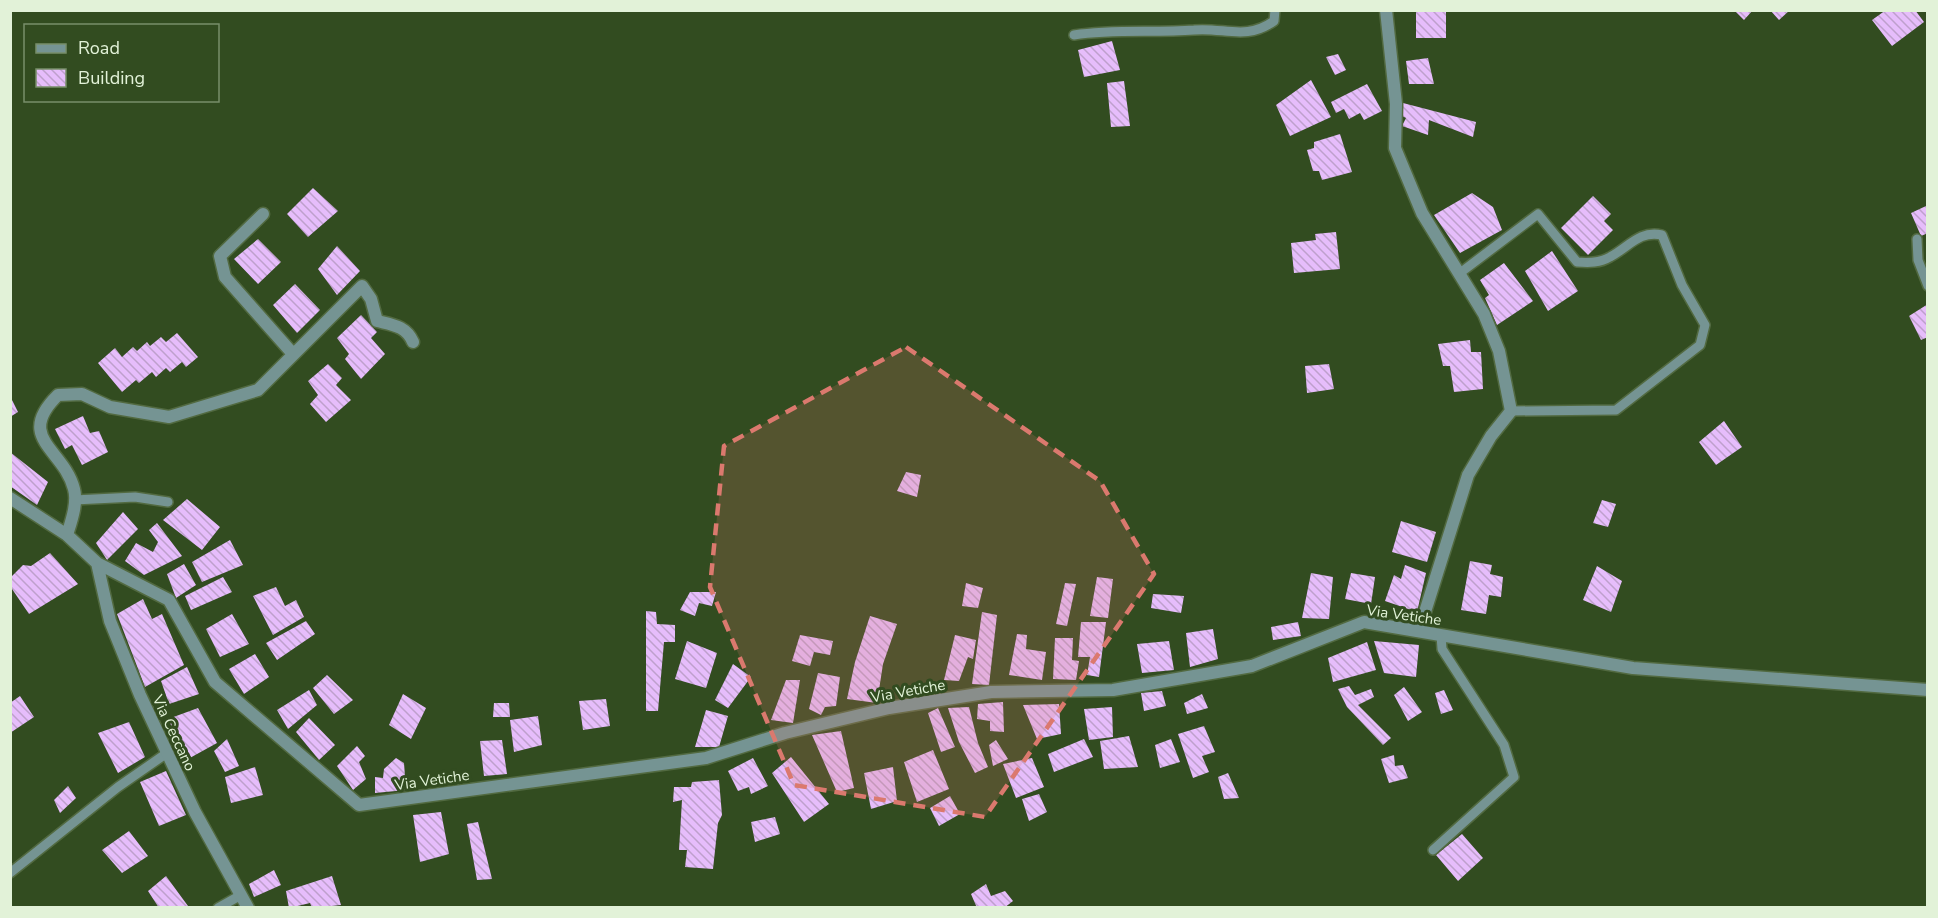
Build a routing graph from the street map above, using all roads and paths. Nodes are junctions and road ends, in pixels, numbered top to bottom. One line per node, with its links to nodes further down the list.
1 (1275, 10): 3 (lane)
2 (1386, 10): 6 (street)
3 (1074, 35)
4 (263, 214): 9 (street)
5 (1917, 239): 7 (lane)
6 (1460, 273): 10 (street); 10 (lane)
7 (1928, 286)
8 (413, 342): 9 (street)
9 (293, 354): 12 (street)
10 (1511, 411): 16 (street)
11 (10, 498): 14 (street, Via Vetiche)
12 (74, 500): 13 (lane); 14 (street)
13 (168, 502)
14 (68, 535): 15 (street, Via Vetiche)
15 (97, 563): 16 (street, Via Vetiche); 19 (street, Via Ceccano)
16 (1419, 631): 17 (street, Via Vetiche)
17 (1441, 635): 18 (street, Via Vetiche); 20 (lane)
18 (1928, 690)
19 (167, 753): 21 (lane); 22 (street, Via Ceccano)
20 (1433, 850)
21 (10, 873)
22 (241, 895): 23 (lane); 24 (street, Via Ceccano)
23 (218, 908)
24 (248, 908)

